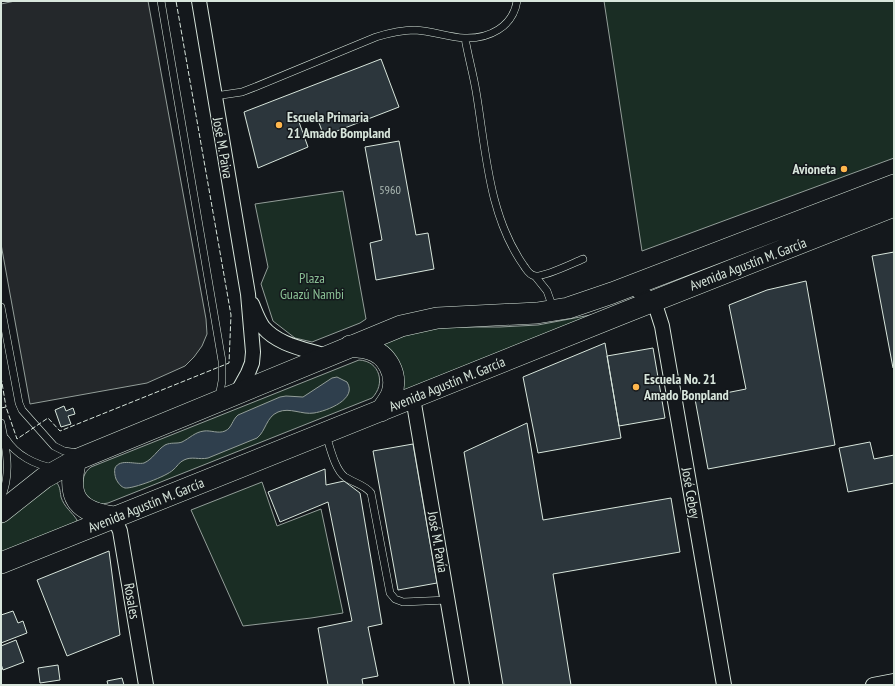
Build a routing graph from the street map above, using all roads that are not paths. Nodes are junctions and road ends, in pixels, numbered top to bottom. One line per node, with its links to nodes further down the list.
1 (161, 1): 17 (lane)
2 (199, 1): 5 (street, José M. Paiva)
3 (517, 1): 4 (lane)
4 (465, 38): 5 (lane); 9 (lane)
5 (215, 96): 11 (street, José M. Paiva)
6 (894, 185): 10 (main road, Avenida Agustín M. García)
7 (894, 206): 12 (main road, Avenida Agustín M. García)
8 (583, 259): 9 (lane)
9 (535, 276): 14 (lane)
10 (630, 286): 12 (street); 14 (main road, Avenida Agustín M. García)
11 (248, 294): 16 (street); 17 (street)
12 (654, 301): 18 (main road, Avenida Agustín M. García); 32 (street, José Cebey)
13 (1, 306): 23 (lane)
14 (554, 310): 15 (main road, Avenida Agustín M. García)
15 (350, 346): 16 (main road, Avenida Agustín M. García); 19 (main road)
16 (326, 356): 17 (main road, Avenida Agustín M. García)
17 (228, 397): 23 (main road, Avenida Agustín M. García)
18 (413, 398): 19 (main road, Avenida Agustín M. García); 28 (street, José M. Pavía)
19 (381, 411): 21 (main road, Avenida Agustín M. García)
20 (1, 423): 22 (lane)
21 (325, 433): 26 (main road, Avenida Agustín M. García); 28 (lane)
22 (3, 434): 23 (lane); 24 (lane)
23 (74, 461): 25 (main road, Avenida Agustín M. García); 26 (main road)
24 (1, 498)
25 (1, 512)
26 (114, 517): 27 (main road, Avenida Agustín M. García); 30 (street, Rosales)
27 (1, 563)
28 (448, 600): 31 (street, José M. Pavía)
29 (894, 681): 33 (street)
30 (146, 685)
31 (462, 685)
32 (724, 685)
33 (874, 685)

